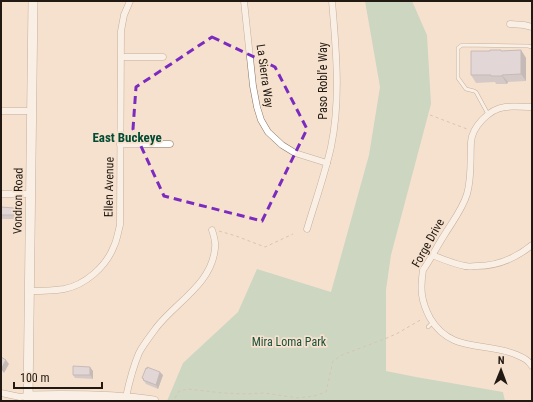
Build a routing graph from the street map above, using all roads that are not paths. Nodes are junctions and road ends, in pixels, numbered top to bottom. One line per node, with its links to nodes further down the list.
1 (33, 1): 12 (street, Vondron Road)
2 (130, 1): 8 (street, Ellen Avenue)
3 (244, 1): 16 (street, La Sierra Way)
4 (332, 1): 16 (street, Paso Robl'e Way)
5 (510, 24): 6 (street)
6 (532, 27)
7 (532, 47): 13 (lane)
8 (122, 57): 9 (street); 14 (street, Ellen Avenue)
9 (163, 57)
10 (532, 107): 13 (street, Forge Drive)
11 (1, 111): 12 (street)
12 (32, 111): 18 (street, Vondron Road)
13 (488, 115): 22 (street, Forge Drive)
14 (120, 144): 15 (street); 23 (street, Ellen Avenue)
15 (170, 144)
16 (326, 163): 19 (street, Paso Robl'e Way)
17 (1, 194): 18 (street)
18 (31, 194): 23 (street, Vondron Road)
19 (307, 229)
20 (212, 230): 28 (street)
21 (532, 245): 22 (street)
22 (432, 255): 24 (street, Forge Drive)
23 (30, 291): 29 (street, Vondron Road)
24 (433, 322): 25 (lane); 26 (street, Forge Drive)
25 (428, 327)
26 (531, 363)
27 (1, 392): 29 (street)
28 (126, 397): 29 (street); 30 (street)
29 (28, 399)
30 (154, 401)

